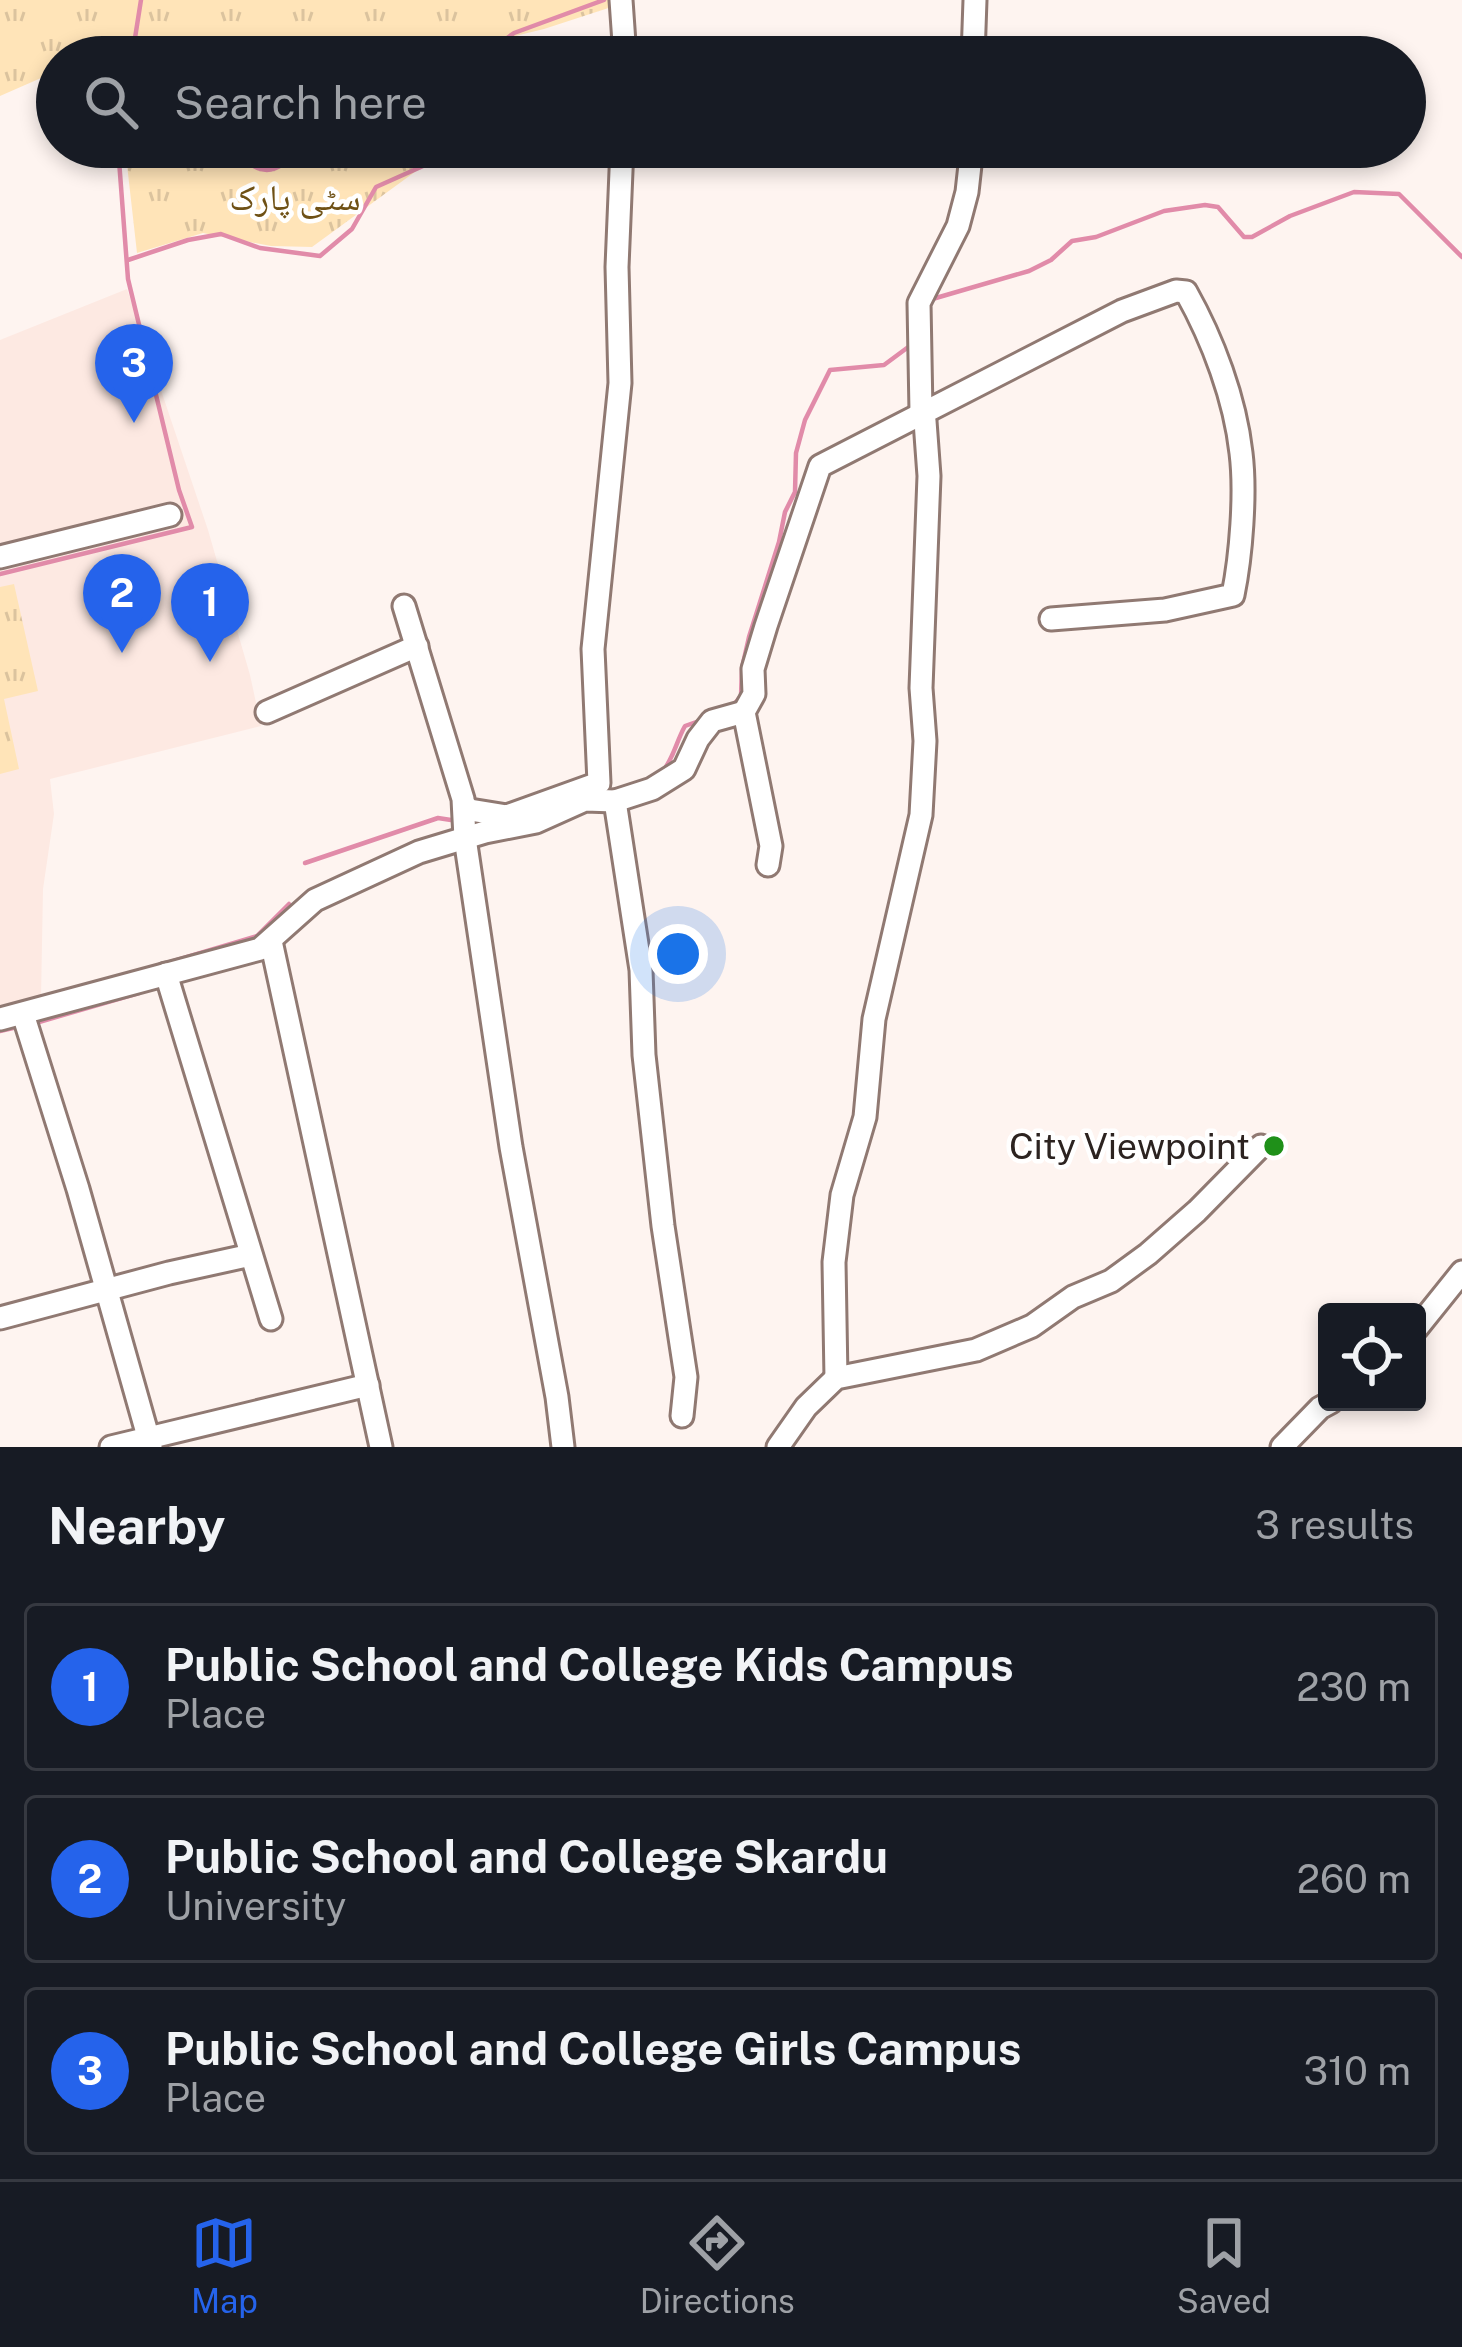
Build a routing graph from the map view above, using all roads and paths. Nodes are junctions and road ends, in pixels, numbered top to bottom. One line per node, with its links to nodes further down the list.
1 (621, 0): 3 (street)
2 (975, 0): 4 (street)
3 (624, 36)
4 (974, 36)
5 (621, 168): 16 (street)
6 (970, 168): 7 (street)
7 (921, 412): 11 (street); 14 (street); 30 (street)
8 (170, 515): 9 (street)
9 (0, 557)
10 (404, 606): 12 (street)
11 (1051, 619)
12 (418, 646): 13 (street); 16 (street)
13 (267, 712)
14 (744, 712): 15 (street); 18 (street)
15 (615, 801): 17 (street); 33 (street)
16 (464, 805): 17 (street)
17 (465, 838): 19 (street); 37 (street)
18 (768, 865)
19 (272, 940): 20 (street); 31 (street)
20 (166, 974): 21 (street); 24 (street)
21 (23, 1013): 22 (street); 26 (street)
22 (0, 1019)
23 (1261, 1146): 30 (street)
24 (251, 1255): 26 (street); 28 (street)
25 (1462, 1272): 29 (street)
26 (108, 1291): 27 (street); 34 (street)
27 (0, 1318)
28 (271, 1319)
29 (1426, 1320)
30 (836, 1378): 38 (street)
31 (368, 1385): 34 (street); 36 (street)
32 (1318, 1410): 39 (street)
33 (682, 1416)
34 (150, 1442): 35 (street)
35 (111, 1447)
36 (381, 1447)
37 (563, 1447)
38 (778, 1447)
39 (1282, 1447)

